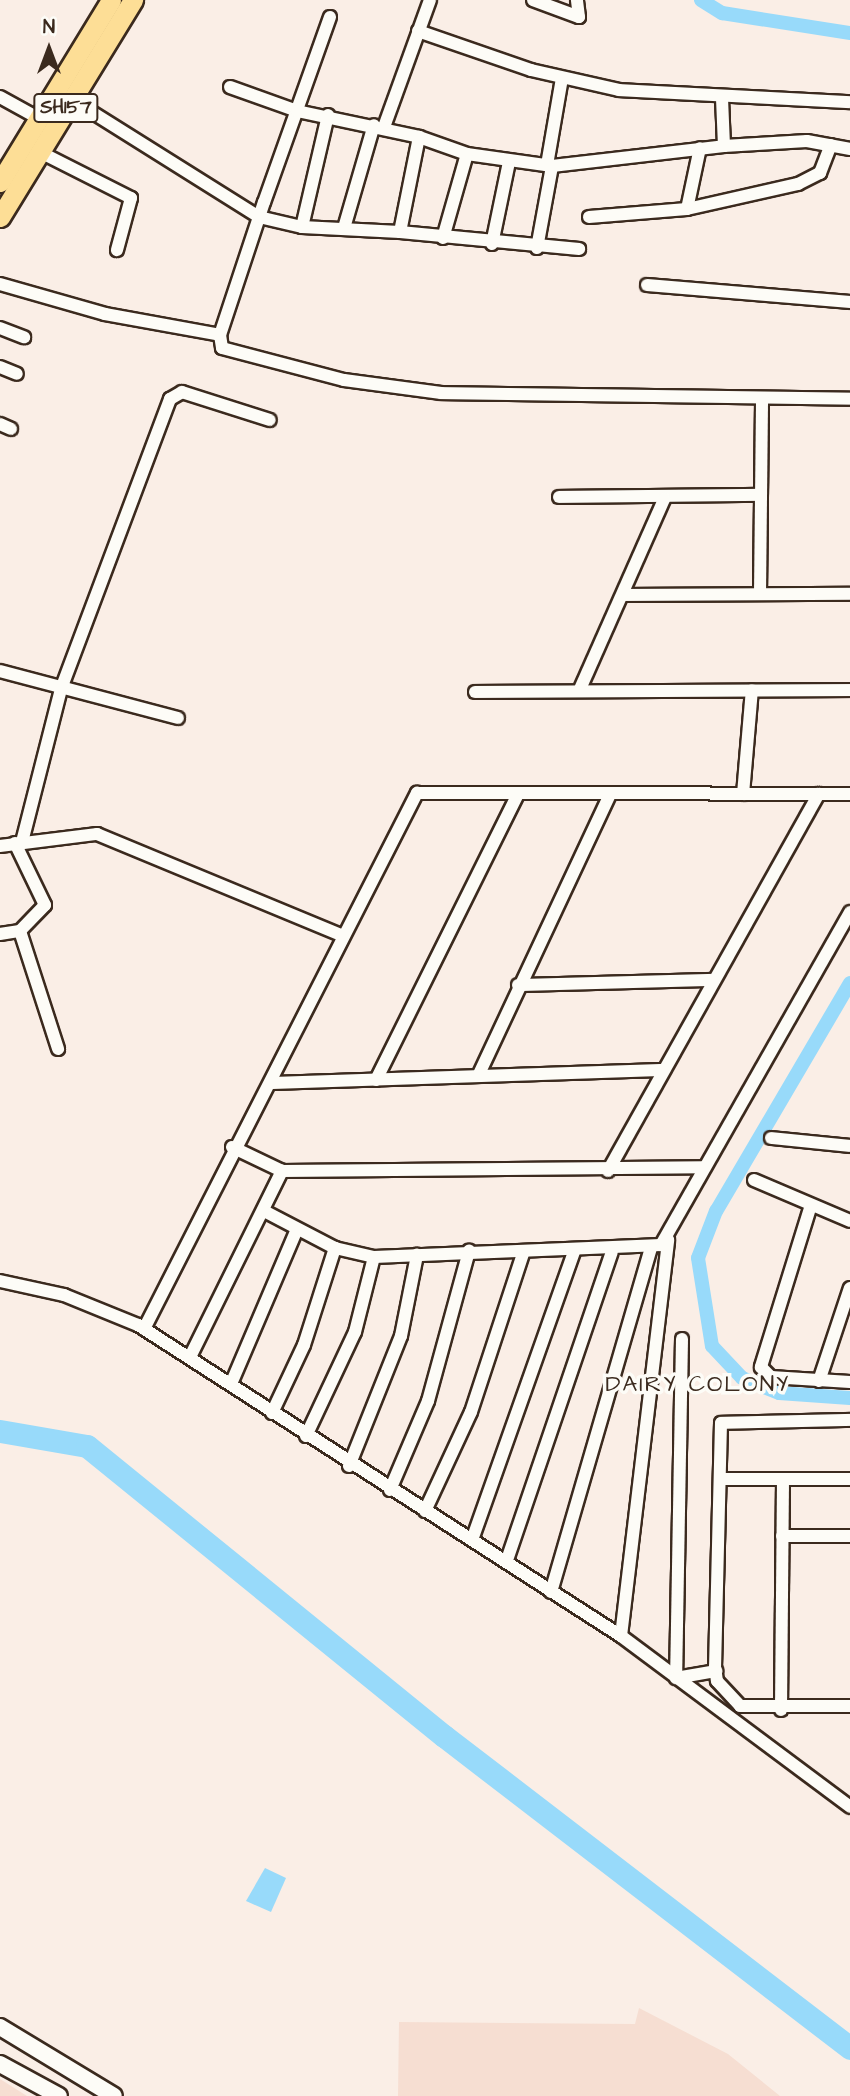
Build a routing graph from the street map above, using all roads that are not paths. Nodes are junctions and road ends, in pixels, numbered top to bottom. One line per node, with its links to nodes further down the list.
1 (111, 0): 16 (main road, SH157)
2 (133, 0): 11 (main road, SH157)
3 (430, 0): 7 (street)
4 (533, 0): 5 (street)
5 (577, 0)
6 (330, 17): 14 (street)
7 (418, 31): 8 (street); 17 (street)
8 (562, 78): 12 (street); 26 (street)
9 (230, 88): 14 (street)
10 (0, 97): 16 (street)
11 (71, 99): 23 (main road, SH157); 30 (street)
12 (722, 99): 13 (street); 20 (street)
13 (850, 102)
14 (297, 111): 15 (street); 30 (street)
15 (328, 115): 17 (street); 32 (street)
16 (40, 119): 27 (main road, SH157)
17 (379, 126): 18 (street); 33 (street)
18 (419, 137): 24 (street); 34 (street)
19 (831, 145): 20 (street); 22 (street); 28 (street)
20 (724, 146): 21 (street)
21 (699, 148): 26 (street); 28 (street)
22 (850, 149)
23 (40, 152): 29 (main road, SH157); 38 (street)
24 (467, 154): 25 (street); 35 (street)
25 (509, 162): 26 (street); 36 (street)
26 (550, 165): 37 (street)
27 (0, 182)
28 (687, 209): 31 (street)
29 (0, 217)
30 (259, 217): 32 (street); 44 (street)
31 (589, 217)
32 (302, 226): 33 (street)
33 (344, 228): 34 (street)
34 (400, 232): 35 (street)
35 (443, 238): 36 (street)
36 (492, 244): 37 (street)
37 (537, 248): 39 (street)
38 (117, 250)
39 (579, 250)
40 (0, 284): 44 (street)
41 (647, 285): 42 (street)
42 (850, 302)
43 (0, 328): 45 (street)
44 (220, 335): 48 (street)
45 (24, 337)
46 (0, 367): 47 (street)
47 (17, 374)
48 (762, 398): 49 (street); 51 (street)
49 (850, 399)
50 (270, 421): 58 (street)
51 (761, 495): 53 (street); 54 (street)
52 (559, 497): 53 (street)
53 (664, 499): 56 (street)
54 (760, 594): 55 (street); 56 (street)
55 (850, 594)
56 (625, 595): 59 (street)
57 (0, 671): 58 (street)
58 (61, 688): 63 (street); 69 (street)
59 (580, 689): 60 (street); 62 (street)
60 (752, 690): 61 (street); 66 (street)
61 (850, 690)
62 (475, 692)
63 (178, 718)
64 (518, 794): 65 (street); 74 (street); 80 (street)
65 (610, 794): 66 (street); 76 (street)
66 (743, 794): 67 (street)
67 (819, 794): 68 (street); 75 (street)
68 (850, 794)
69 (19, 843): 70 (street); 72 (street); 74 (street)
70 (0, 846)
71 (850, 912): 85 (street)
72 (20, 931): 73 (street); 77 (street)
73 (0, 934)
74 (343, 936): 81 (street)
75 (711, 980): 76 (street); 78 (street)
76 (517, 985): 79 (street)
77 (58, 1049)
78 (662, 1070): 79 (street); 87 (street)
79 (479, 1074): 80 (street)
80 (376, 1080): 81 (street)
81 (271, 1083): 84 (street)
82 (771, 1138): 83 (street)
83 (850, 1146)
84 (232, 1147): 86 (street); 104 (street)
85 (703, 1167): 87 (street); 93 (street)
86 (282, 1171): 87 (street); 90 (street)
87 (608, 1171)
88 (754, 1180): 89 (street)
89 (811, 1205): 91 (street); 107 (street)
90 (266, 1212): 92 (street); 106 (street)
91 (850, 1221)
92 (297, 1229): 94 (street); 109 (street)
93 (668, 1240): 95 (street); 124 (street)
94 (335, 1248): 101 (street); 110 (street)
95 (651, 1248): 99 (street); 123 (street)
96 (470, 1251): 97 (street); 100 (street); 117 (street)
97 (524, 1251): 98 (street); 118 (street)
98 (574, 1252): 99 (street); 121 (street)
99 (612, 1252): 122 (street)
100 (417, 1255): 101 (street); 113 (street)
101 (374, 1257): 112 (street)
102 (0, 1281): 104 (street)
103 (850, 1288): 107 (street)
104 (141, 1327): 106 (street)
105 (682, 1339): 126 (street)
106 (190, 1357): 109 (street)
107 (819, 1381): 108 (street)
108 (850, 1382)
109 (231, 1384): 110 (street)
110 (272, 1413): 112 (street)
111 (850, 1420): 114 (street)
112 (306, 1436): 113 (street)
113 (349, 1466): 117 (street)
114 (720, 1479): 116 (street); 125 (street)
115 (850, 1479): 116 (street)
116 (783, 1480): 119 (street)
117 (390, 1490): 118 (street)
118 (425, 1511): 121 (street)
119 (782, 1536): 120 (street); 128 (street)
120 (850, 1536)
121 (472, 1540): 122 (street)
122 (507, 1560): 123 (street)
123 (551, 1591): 124 (street)
124 (621, 1636): 126 (street)
125 (716, 1671): 126 (street); 128 (street)
126 (676, 1678): 129 (street)
127 (850, 1706): 128 (street)
128 (781, 1710)
129 (850, 1807)
130 (0, 2027): 133 (street)
131 (0, 2064): 132 (street)
132 (59, 2096)
133 (114, 2096)

